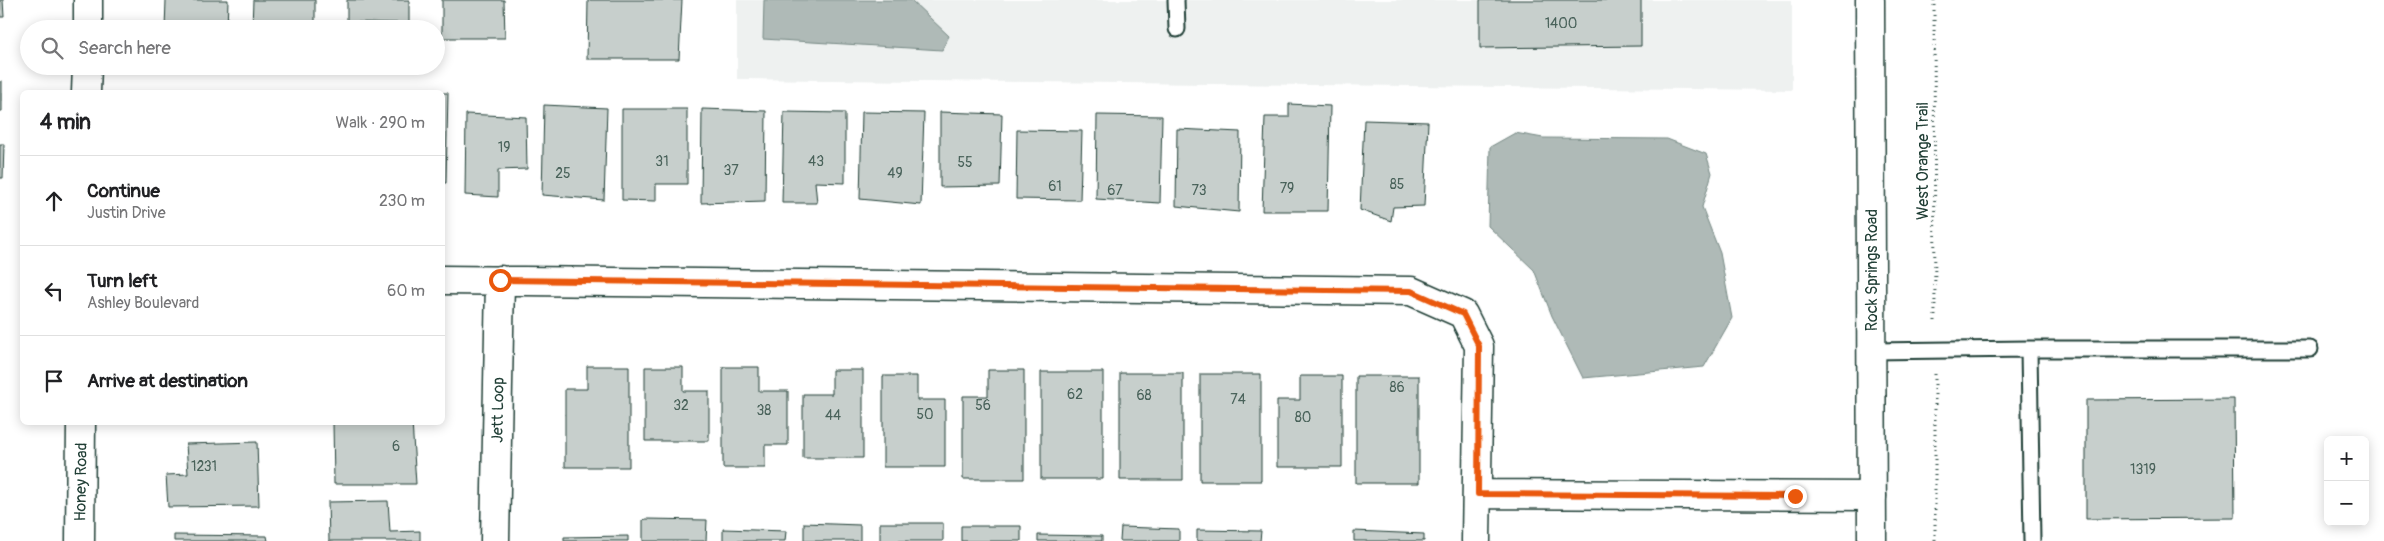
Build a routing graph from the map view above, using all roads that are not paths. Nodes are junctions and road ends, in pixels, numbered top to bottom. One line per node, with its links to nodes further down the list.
1 (88, 0): 4 (street)
2 (1176, 0): 5 (lane)
3 (1870, 0): 12 (street, Rock Springs Road)
4 (88, 20)
5 (1177, 29)
6 (87, 75): 7 (street)
7 (86, 90)
8 (445, 280): 9 (street)
9 (500, 280): 14 (street); 17 (street, Jett Loop)
10 (2029, 349): 11 (lane); 12 (lane); 20 (lane)
11 (2310, 350)
12 (1872, 351): 15 (street, Rock Springs Road)
13 (81, 425): 16 (street, Honey Road)
14 (1478, 494): 15 (street); 18 (street)
15 (1872, 496): 19 (street, Rock Springs Road)
16 (80, 541)
17 (495, 541)
18 (1476, 541)
19 (1872, 541)
20 (2032, 541)

